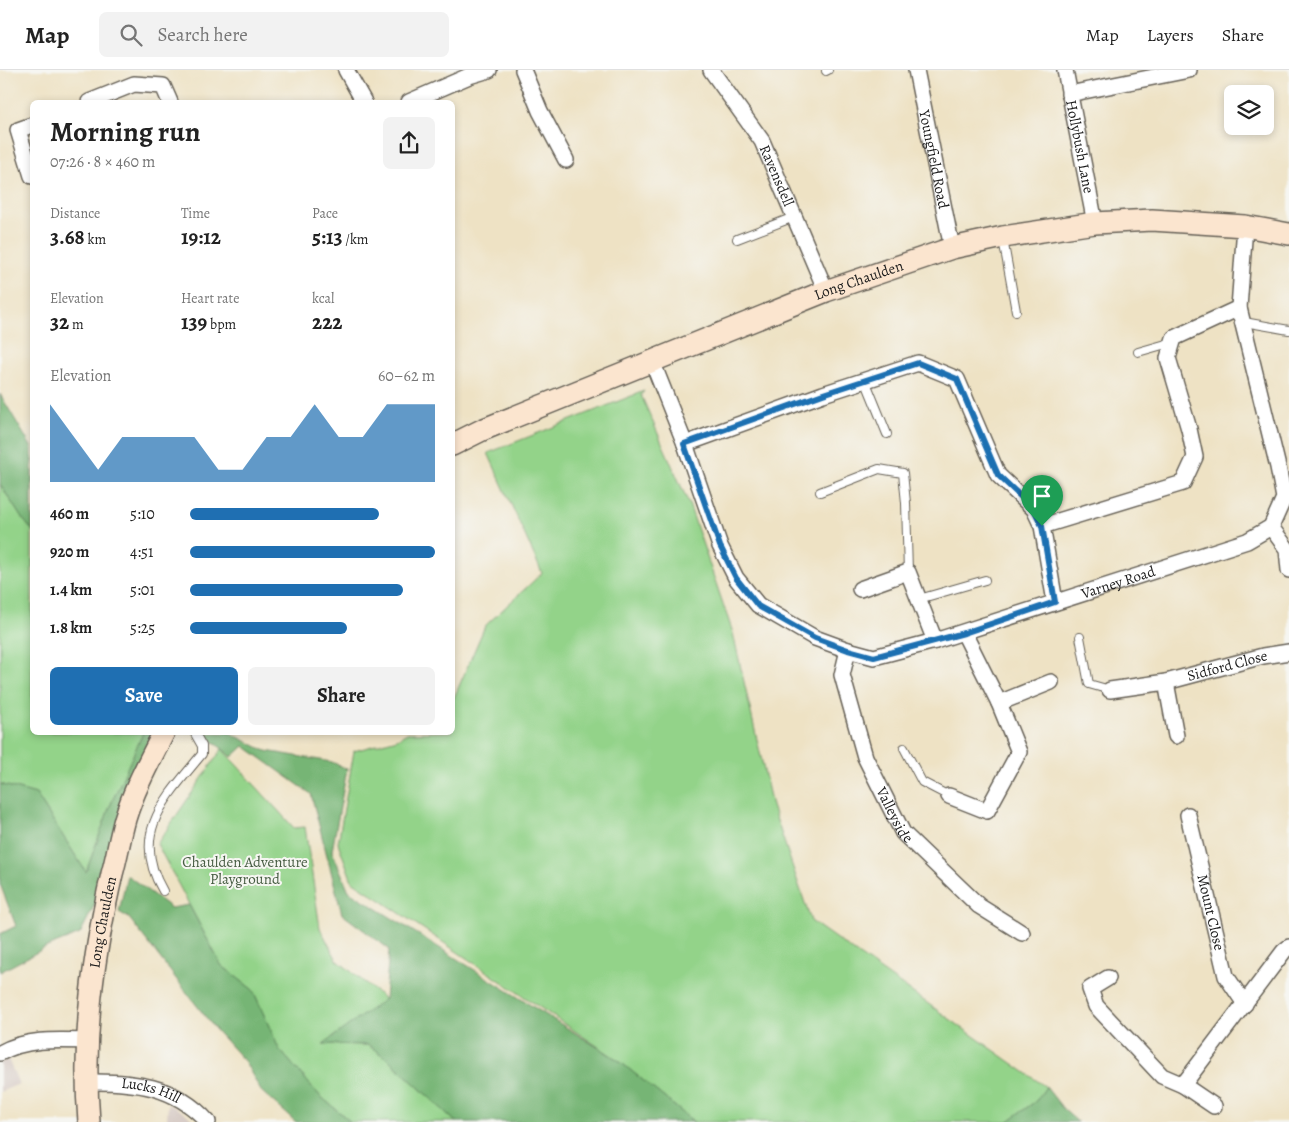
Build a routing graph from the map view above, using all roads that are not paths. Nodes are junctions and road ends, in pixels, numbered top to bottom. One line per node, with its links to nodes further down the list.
1 (346, 70): 12 (street)
2 (489, 70): 8 (street)
3 (523, 70): 15 (street)
4 (711, 70): 17 (street, Ravensdell)
5 (916, 70): 23 (street, Youngfield Road)
6 (1064, 70): 9 (street, Hollybush Lane)
7 (1189, 70): 9 (street)
8 (468, 73): 13 (street)
9 (1069, 94): 18 (street, Hollybush Lane)
10 (94, 100): 11 (street)
11 (169, 100)
12 (363, 100)
13 (418, 100)
14 (25, 128): 16 (street)
15 (566, 160)
16 (30, 162)
17 (794, 217): 22 (lane); 24 (street, Ravensdell)
18 (1095, 223): 19 (street, Long Chaulden); 21 (street, Long Chaulden)
19 (1245, 226): 20 (street, Long Chaulden); 26 (street)
20 (1289, 234)
21 (1003, 237): 23 (street, Long Chaulden); 25 (lane)
22 (737, 239)
23 (952, 248): 24 (street, Long Chaulden)
24 (826, 291): 30 (street, Long Chaulden)
25 (1016, 311)
26 (1241, 315): 27 (lane); 28 (street); 35 (street)
27 (1289, 330)
28 (1173, 342): 29 (lane); 37 (street)
29 (1138, 352)
30 (652, 361): 33 (street, Long Chaulden); 34 (street, Varney Road)
31 (865, 380): 32 (lane); 34 (street); 37 (street)
32 (887, 434)
33 (455, 444)
34 (684, 444): 48 (street, Varney Road)
35 (1284, 466): 38 (street)
36 (820, 492): 40 (lane)
37 (1042, 526): 44 (street)
38 (1271, 527): 39 (street); 44 (street, Varney Road)
39 (1289, 570)
40 (908, 572): 42 (street); 43 (street)
41 (984, 580): 43 (lane)
42 (860, 589)
43 (919, 599): 47 (street)
44 (1055, 602): 45 (street, Varney Road)
45 (964, 633): 47 (street, Varney Road); 53 (street)
46 (1080, 637): 52 (lane)
47 (935, 641): 48 (street, Varney Road)
48 (848, 650): 61 (street, Valleyside)
49 (1289, 652): 51 (street, Sidford Close)
50 (1051, 682): 53 (street)
51 (1166, 682): 52 (street, Sidford Close); 56 (street, Sidford Close)
52 (1110, 690)
53 (999, 703): 58 (street)
54 (162, 735): 65 (street, Long Chaulden)
55 (196, 735): 60 (lane)
56 (1176, 736)
57 (904, 748): 58 (lane)
58 (949, 796)
59 (1188, 815): 64 (street, Mount Close)
60 (163, 891)
61 (1022, 933)
62 (1289, 947): 64 (street)
63 (1108, 978): 68 (street)
64 (1245, 1004): 68 (street)
65 (87, 1041): 66 (street); 67 (street, Long Chaulden)
66 (0, 1052)
67 (86, 1082): 70 (street, Long Chaulden); 71 (street, Lucks Hill)
68 (1183, 1085): 69 (street)
69 (1214, 1106)
70 (89, 1122)
71 (208, 1122)

